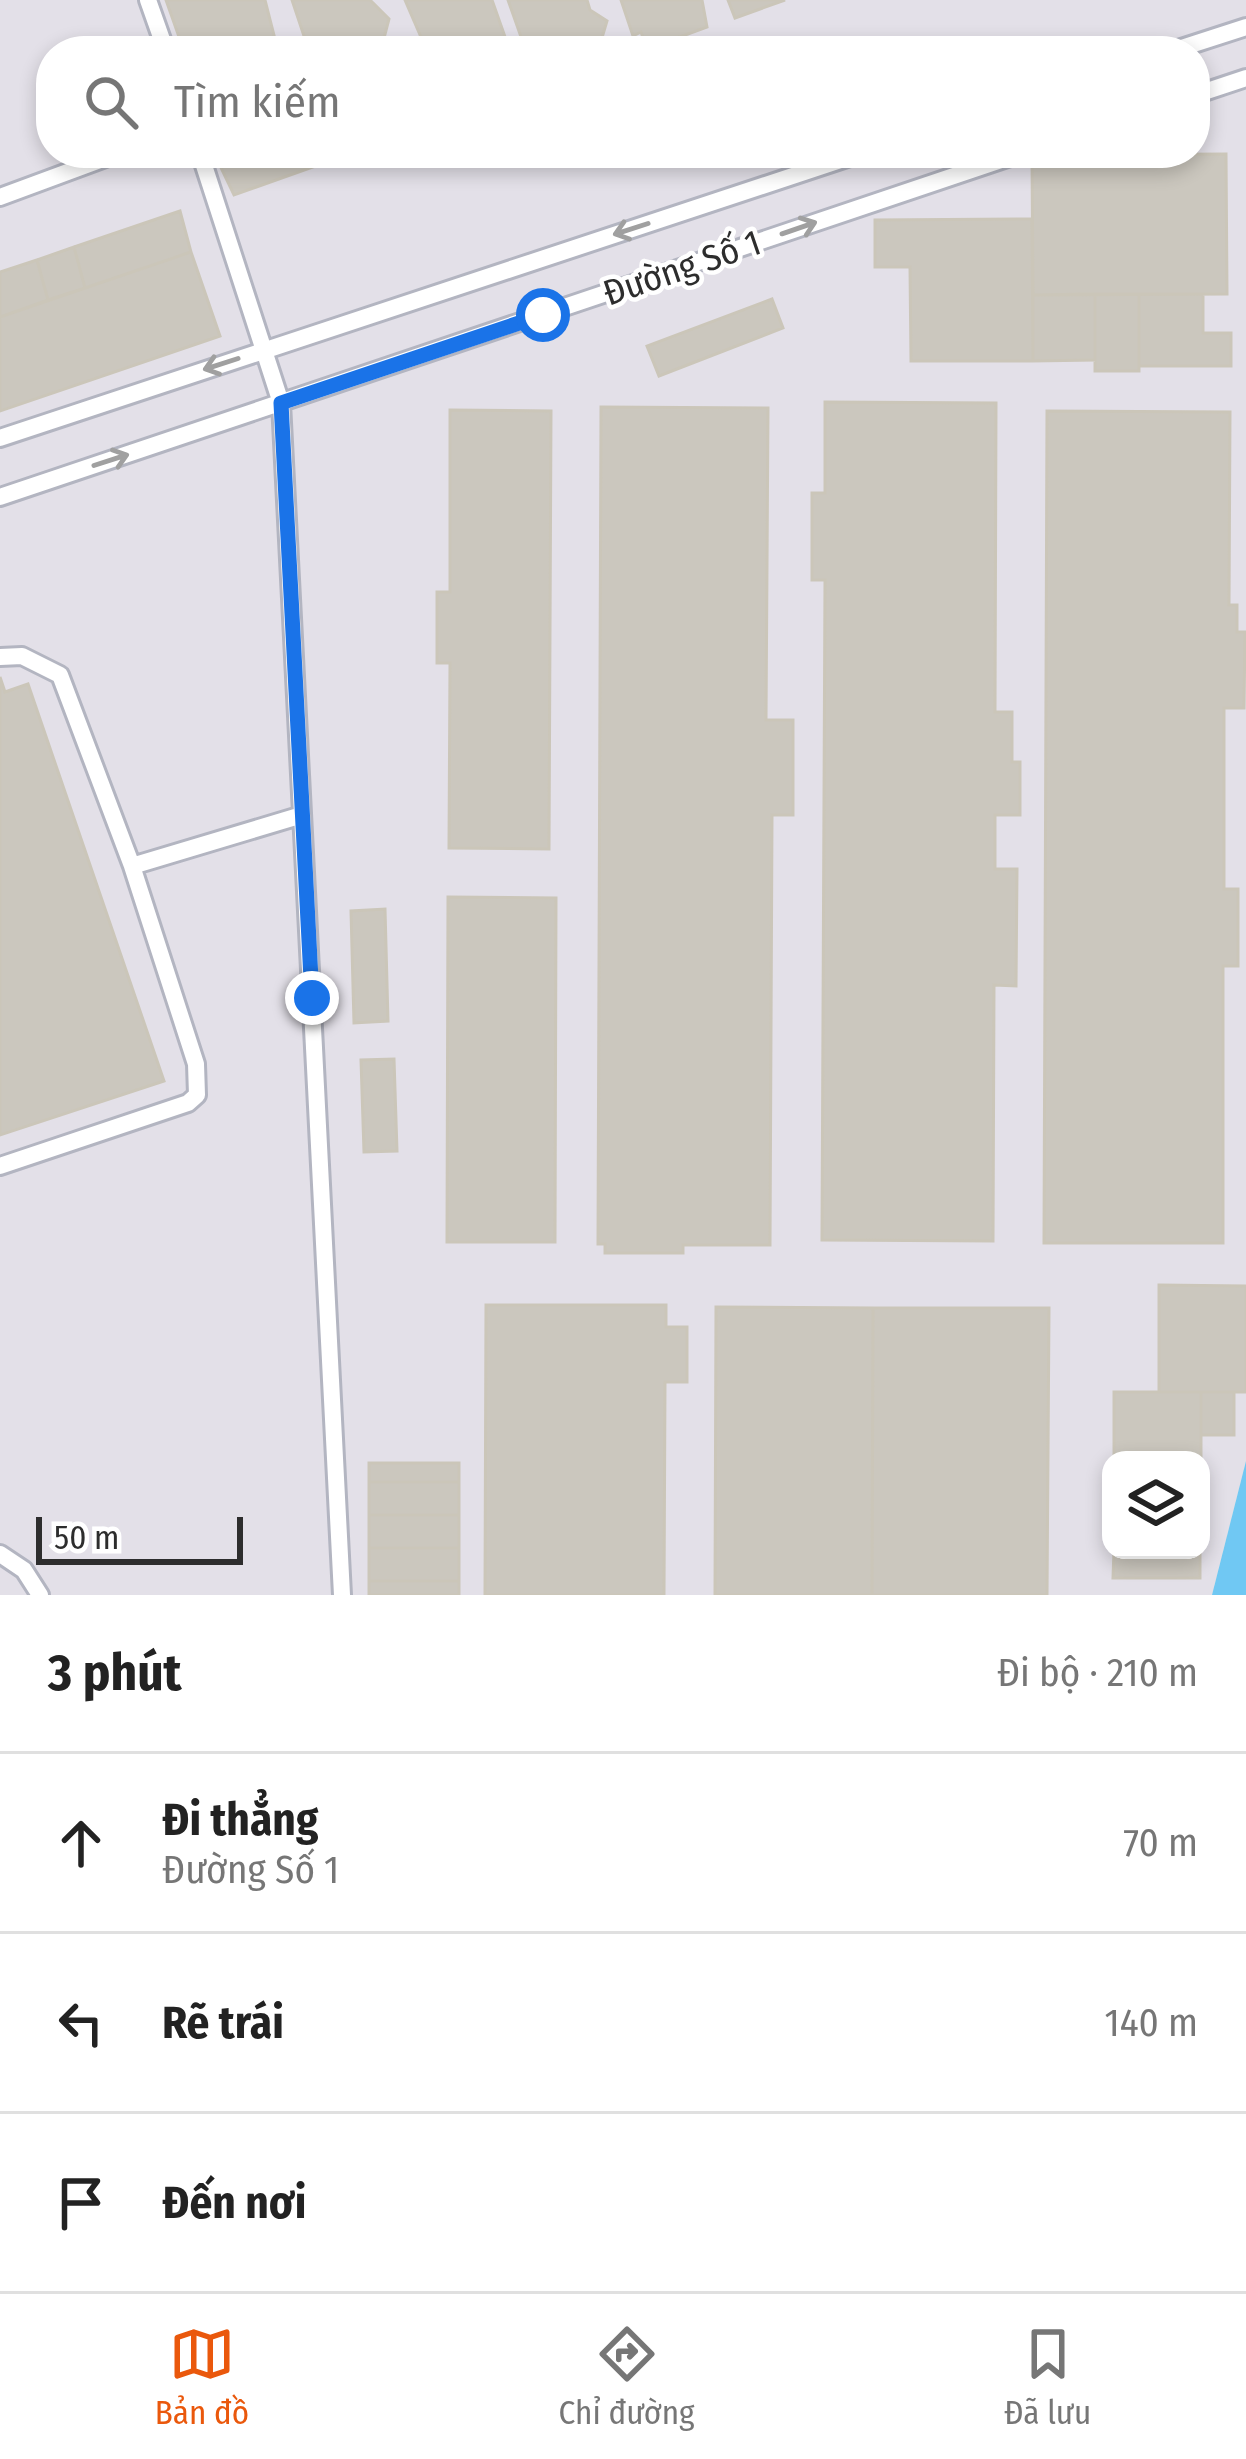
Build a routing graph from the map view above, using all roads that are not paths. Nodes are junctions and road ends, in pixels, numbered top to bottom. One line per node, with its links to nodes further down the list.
1 (148, 0): 3 (lane)
2 (1246, 27): 4 (lane)
3 (161, 36)
4 (1210, 39)
5 (1246, 77): 6 (lane)
6 (1210, 90)
7 (78, 168): 11 (lane)
8 (205, 168): 12 (lane)
9 (817, 168): 12 (lane, Đường Số 1, one-way to 12)
10 (978, 168): 13 (lane, Đường Số 1, one-way to 10)
11 (0, 197)
12 (265, 350): 13 (lane); 14 (lane, Đường Số 1, one-way to 14)
13 (281, 403): 15 (lane, Đường Số 1, one-way to 13); 17 (lane)
14 (0, 438)
15 (0, 496)
16 (0, 657): 18 (lane)
17 (302, 815): 18 (lane); 22 (lane)
18 (131, 866): 19 (lane)
19 (0, 1166)
20 (0, 1554): 21 (lane)
21 (40, 1595)
22 (342, 1595)

